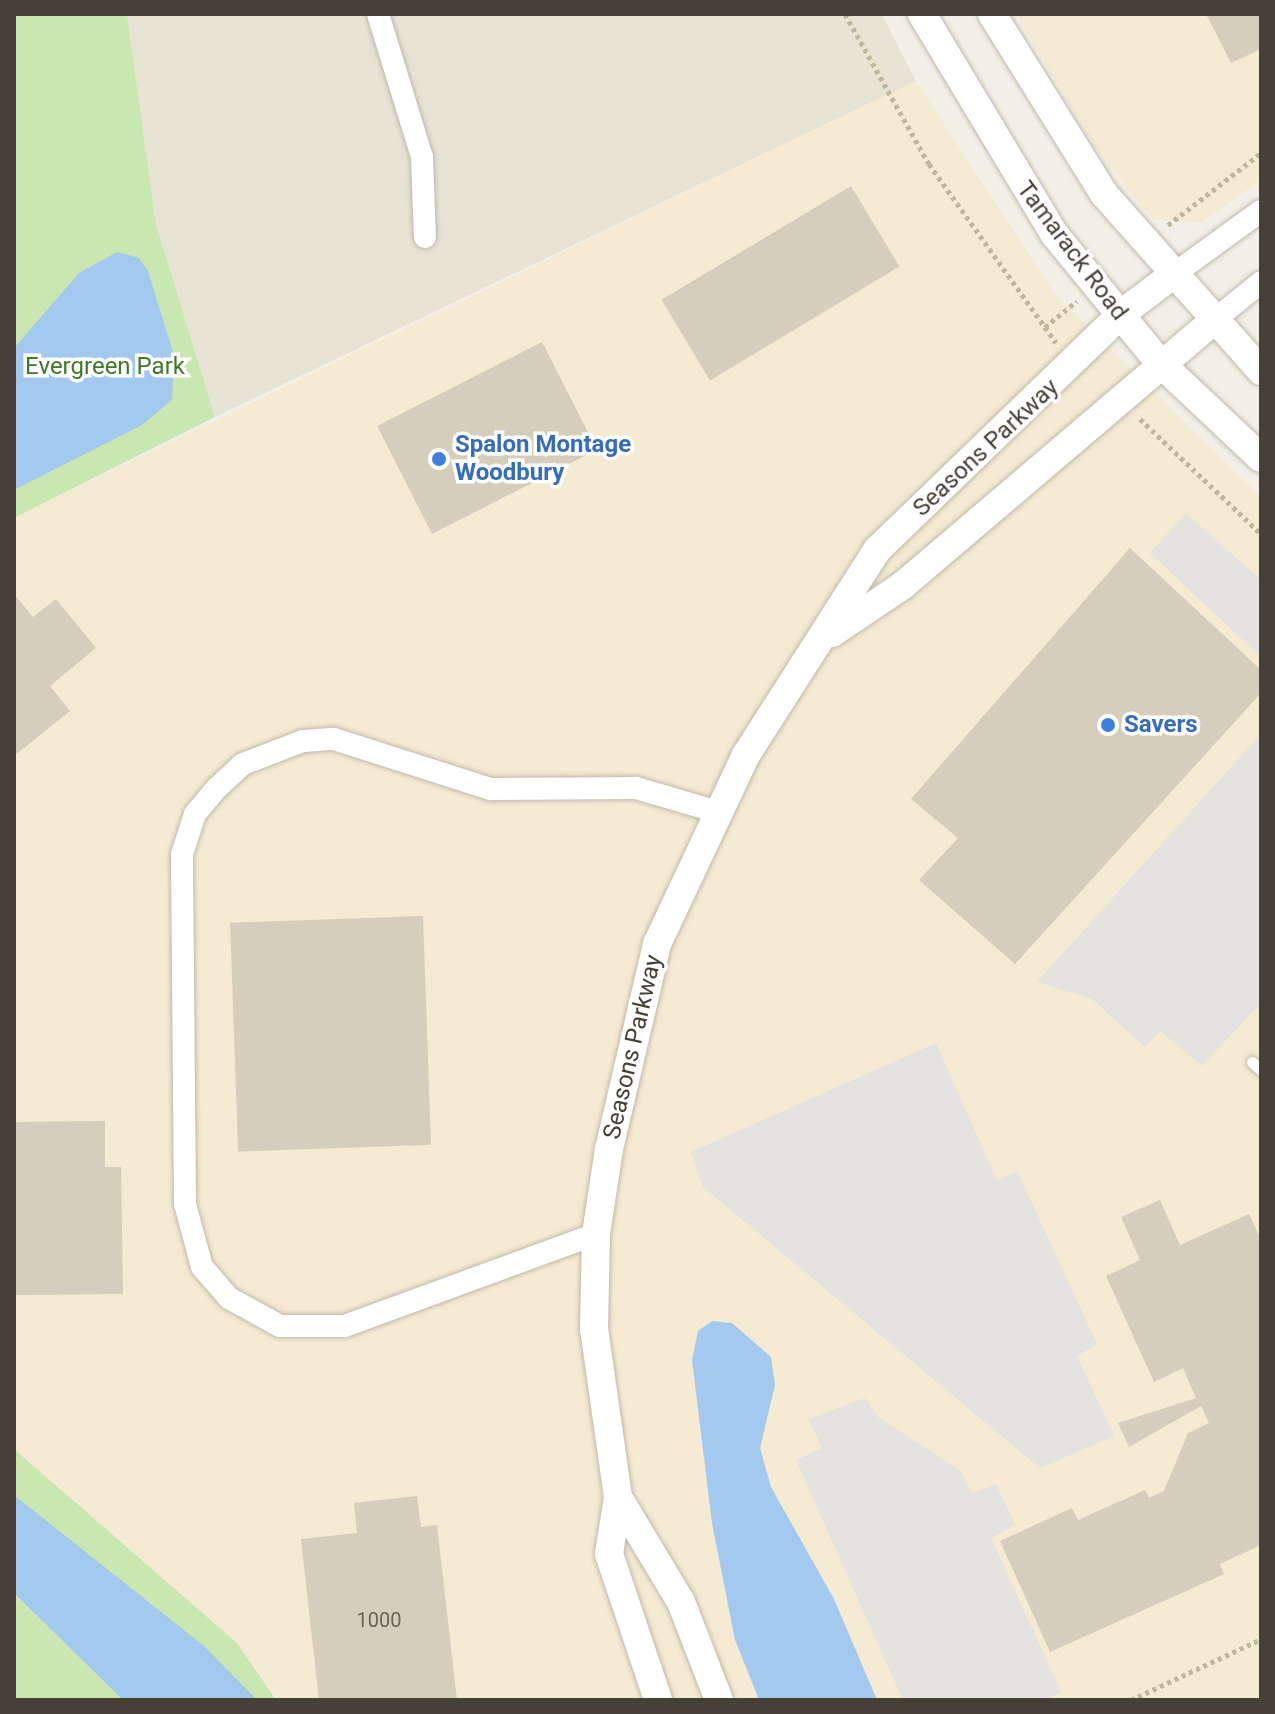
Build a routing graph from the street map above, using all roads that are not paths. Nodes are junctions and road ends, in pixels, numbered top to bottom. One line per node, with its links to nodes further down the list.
1 (378, 14): 5 (street)
2 (922, 14): 8 (street, Tamarack Road)
3 (992, 14): 6 (street)
4 (1261, 211): 6 (street)
5 (425, 237)
6 (1170, 277): 8 (street, Seasons Parkway); 9 (street)
7 (1261, 282): 9 (street)
8 (1120, 315): 10 (street, Tamarack Road); 13 (street, Seasons Parkway)
9 (1212, 322): 10 (street, Seasons Parkway); 11 (street)
10 (1158, 361): 12 (street, Tamarack Road); 13 (street, Seasons Parkway)
11 (1261, 371)
12 (1261, 458)
13 (825, 638): 14 (street, Seasons Parkway)
14 (718, 812): 15 (street, Seasons Parkway); 15 (street)
15 (596, 1234): 16 (street, Seasons Parkway)
16 (618, 1497): 17 (street, Seasons Parkway); 18 (street, Seasons Parkway)
17 (658, 1700)
18 (719, 1700)

